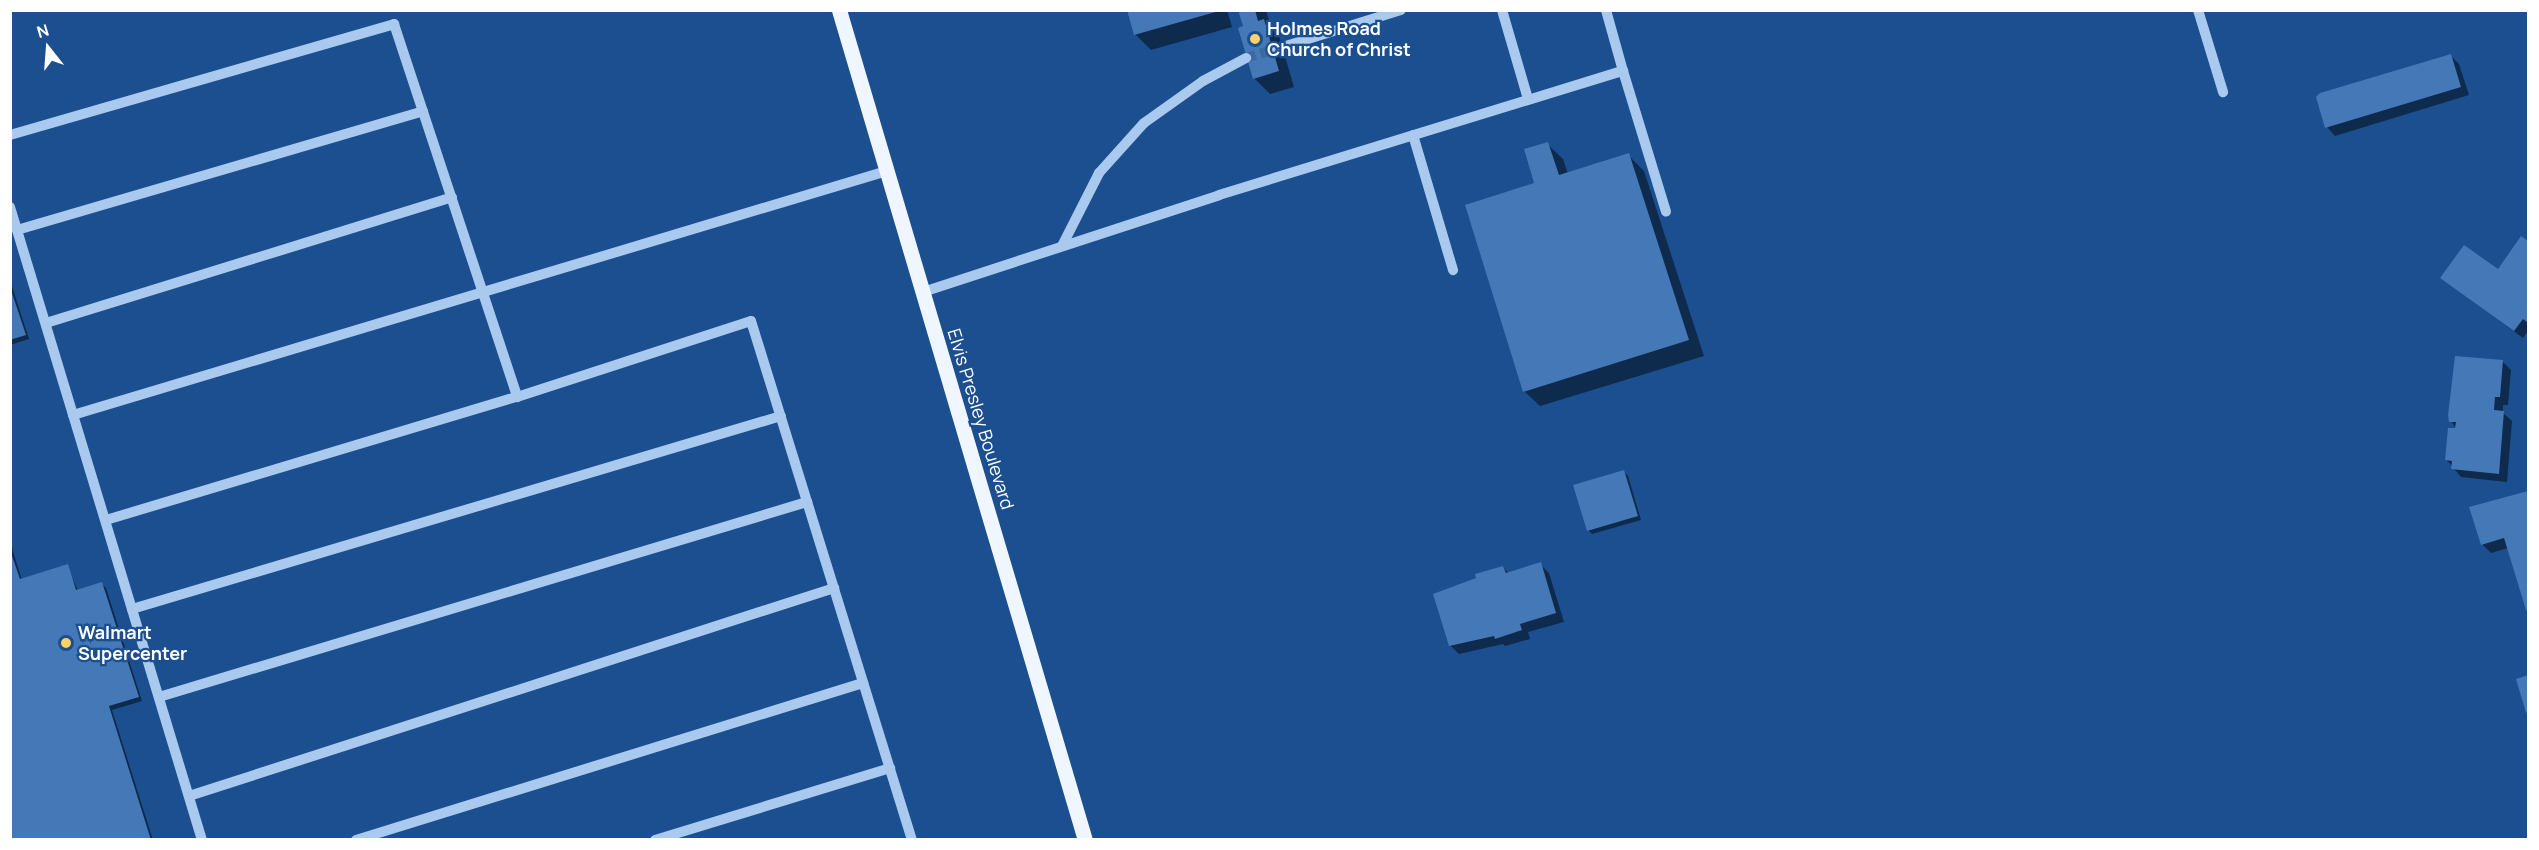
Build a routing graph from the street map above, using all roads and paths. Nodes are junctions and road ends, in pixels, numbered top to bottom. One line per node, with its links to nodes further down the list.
1 (839, 10): 14 (main road, Elvis Presley Boulevard)
2 (1401, 10): 6 (street)
3 (1502, 10): 10 (street)
4 (1606, 10): 8 (street)
5 (2198, 10): 9 (street)
6 (1273, 51)
7 (1246, 58): 19 (street)
8 (1623, 71): 10 (street); 17 (street)
9 (2223, 92)
10 (1528, 99): 13 (street)
11 (423, 111): 12 (street); 15 (street); 18 (street)
12 (10, 135)
13 (1413, 135): 19 (street); 20 (street)
14 (887, 171): 21 (street); 22 (main road, Elvis Presley Boulevard)
15 (452, 197): 21 (street); 23 (street)
16 (10, 207): 18 (street)
17 (1666, 212)
18 (17, 230): 23 (street)
19 (1062, 246): 22 (street)
20 (1453, 270)
21 (484, 292): 24 (street); 25 (street)
22 (923, 292): 39 (main road, Elvis Presley Boulevard)
23 (46, 323): 25 (street)
24 (517, 398): 26 (street); 28 (street)
25 (73, 415): 28 (street)
26 (781, 416): 27 (street); 30 (street)
27 (807, 502): 29 (street); 32 (street)
28 (105, 520): 30 (street)
29 (834, 588): 31 (street); 34 (street)
30 (132, 609): 32 (street)
31 (863, 683): 33 (street); 36 (street)
32 (159, 697): 34 (street)
33 (890, 768): 37 (street); 38 (street)
34 (189, 796): 35 (street)
35 (202, 840)
36 (356, 840)
37 (655, 840)
38 (912, 840)
39 (1085, 840)

